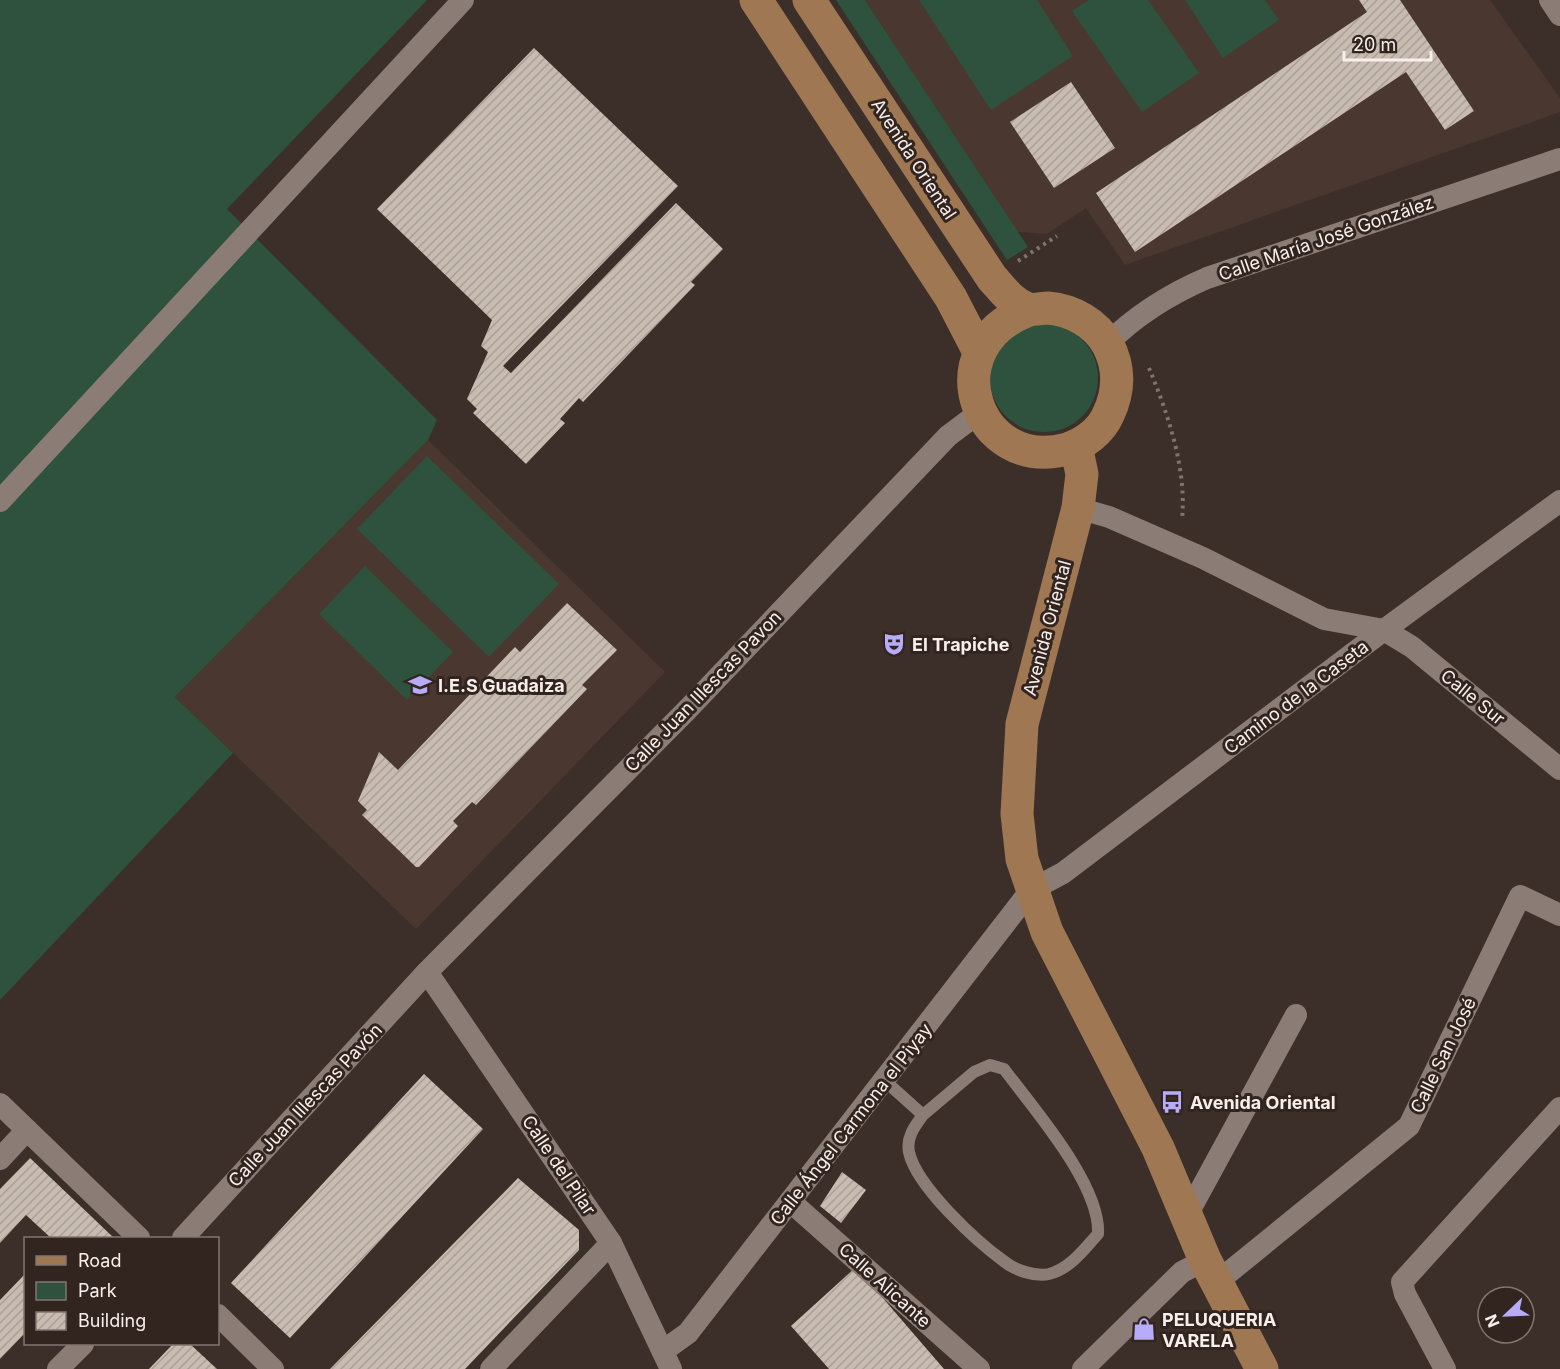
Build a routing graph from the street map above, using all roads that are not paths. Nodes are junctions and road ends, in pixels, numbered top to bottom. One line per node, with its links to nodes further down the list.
1 (463, 0): 12 (street)
2 (756, 0): 9 (street)
3 (809, 0): 7 (street, Avenida Oriental)
4 (1550, 0): 5 (street)
5 (1560, 15)
6 (1560, 159): 8 (street, Calle María José González)
7 (1029, 310): 8 (street); 9 (street)
8 (1116, 336): 11 (street)
9 (979, 352): 10 (street)
10 (980, 412): 11 (street); 19 (street, Calle Juan Illescas Pavon)
11 (1076, 446): 14 (street, Avenida Oriental)
12 (0, 501)
13 (1560, 501): 15 (street, Camino de la Caseta)
14 (1078, 508): 15 (street); 17 (street, Avenida Oriental)
15 (1384, 630): 16 (street, Calle Sur); 17 (street, Camino de la Caseta)
16 (1560, 769)
17 (1031, 890): 21 (street, Calle Ángel Carmona el Piyay); 28 (street, Avenida Oriental)
18 (1559, 913): 32 (street, Calle San José)
19 (427, 972): 30 (street, Calle Juan Illescas Pavón); 31 (street, Calle del Pilar)
20 (1296, 1015): 28 (street)
21 (884, 1080): 24 (lane); 27 (street, Calle Ángel Carmona el Piyay)
22 (0, 1104): 25 (street)
23 (1560, 1108): 42 (street)
24 (923, 1115): 24 (lane)
25 (27, 1130): 26 (street); 29 (street)
26 (0, 1159)
27 (791, 1202): 35 (street, Calle Ángel Carmona el Piyay); 39 (street, Calle Alicante)
28 (1186, 1218): 32 (street, Avenida Oriental)
29 (137, 1237)
30 (185, 1237)
31 (611, 1243): 35 (street, Calle del Pilar); 38 (street)
32 (1211, 1271): 40 (street); 41 (street, Avenida Oriental)
33 (219, 1316): 37 (street)
34 (82, 1345): 36 (street)
35 (667, 1360)
36 (58, 1369)
37 (273, 1369)
38 (491, 1369)
39 (979, 1369)
40 (1083, 1369)
41 (1262, 1369)
42 (1445, 1369)

